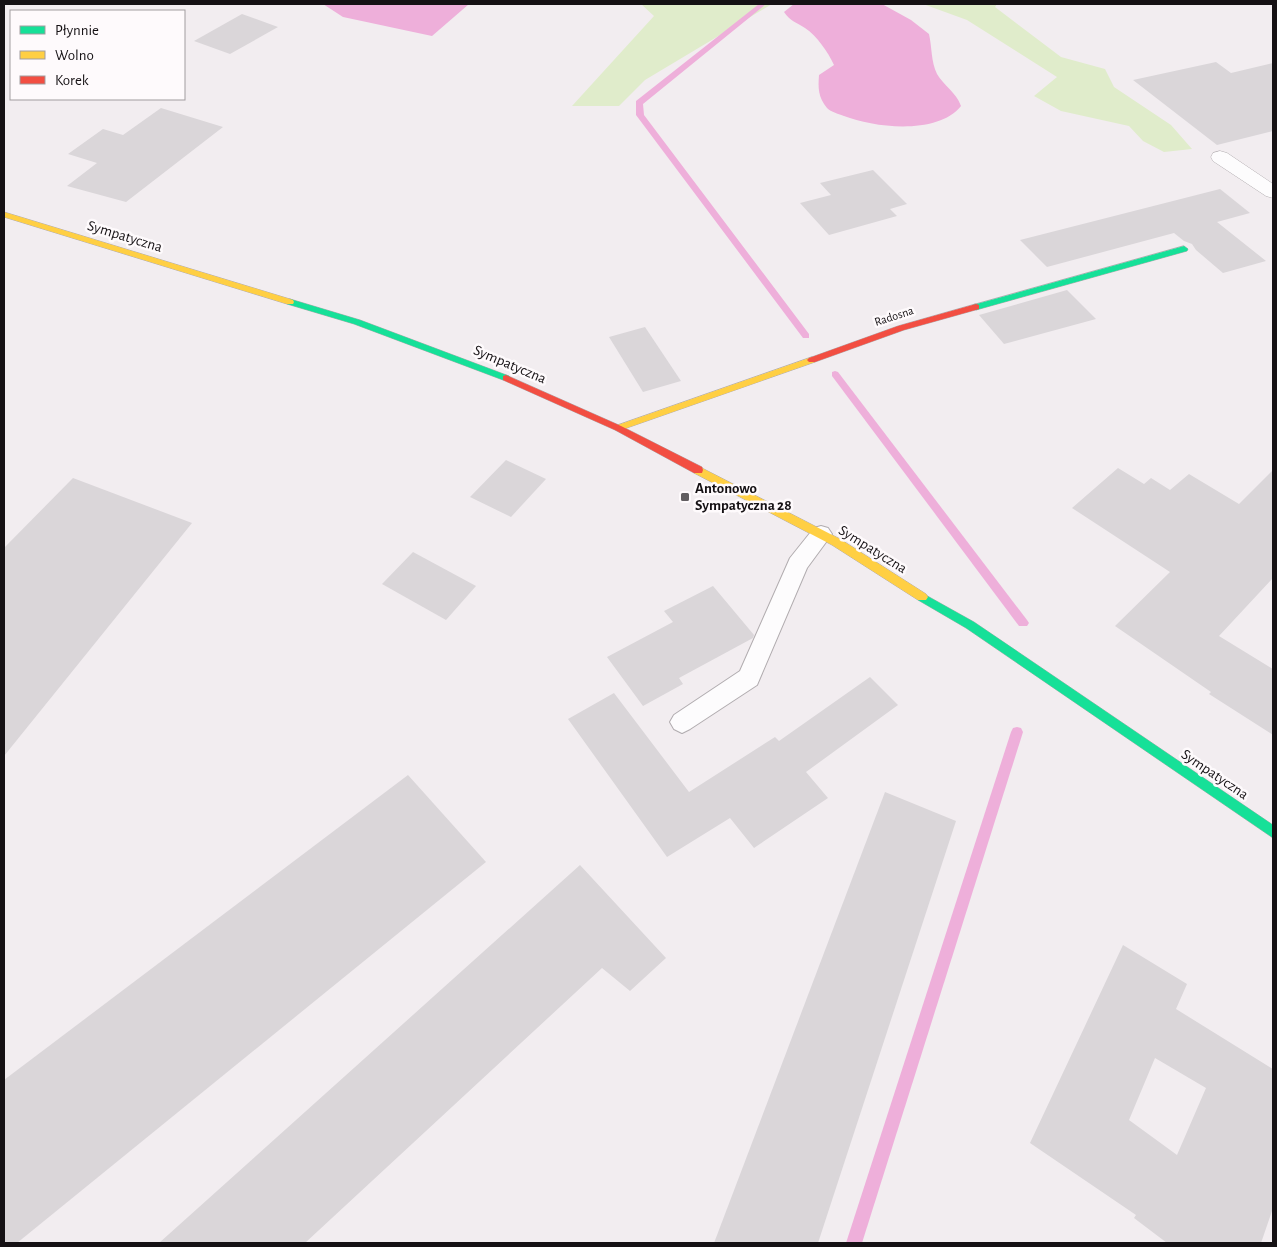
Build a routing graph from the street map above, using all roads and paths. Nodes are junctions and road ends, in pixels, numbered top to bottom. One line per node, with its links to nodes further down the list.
1 (1220, 157): 2 (street)
2 (1273, 192)
3 (4, 214): 5 (street, Sympatyczna)
4 (1184, 250): 5 (street, Radosna)
5 (618, 428): 6 (street, Sympatyczna)
6 (820, 534): 7 (lane); 8 (street, Sympatyczna)
7 (682, 722)
8 (1273, 832)

